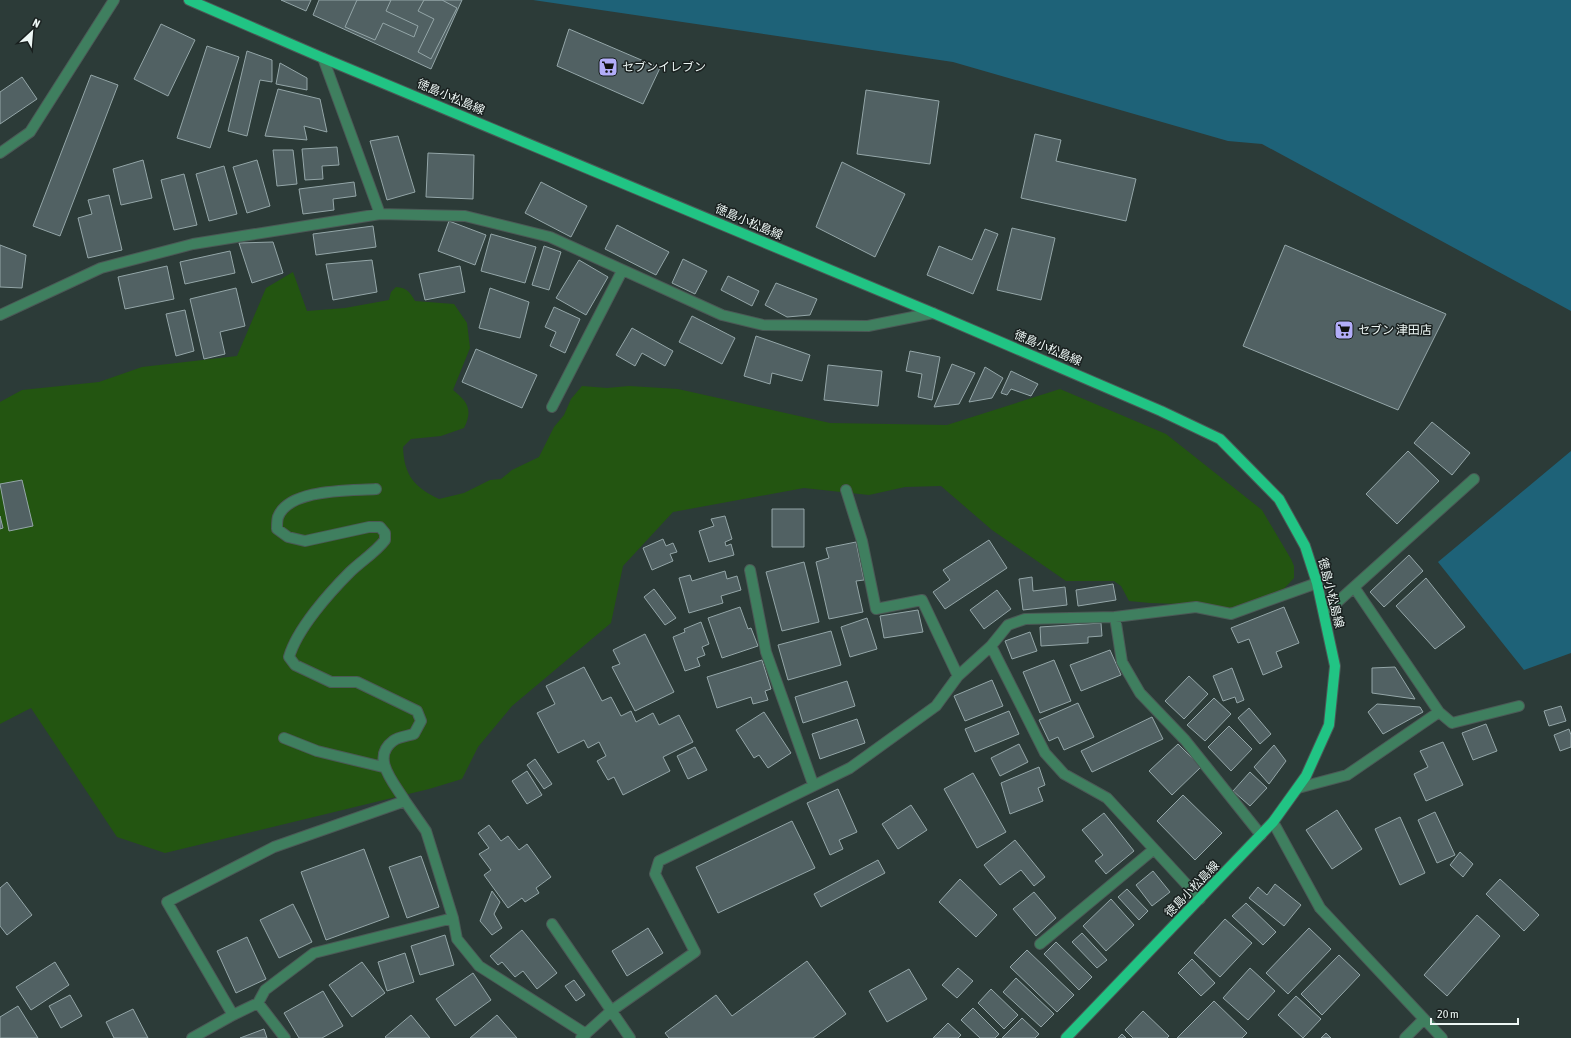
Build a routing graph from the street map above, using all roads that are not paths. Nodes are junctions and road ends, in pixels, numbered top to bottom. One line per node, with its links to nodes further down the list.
1 (114, 0): 4 (street)
2 (189, 0): 3 (main road, 徳島小松島線)
3 (323, 58): 5 (street); 7 (main road, 徳島小松島線)
4 (0, 153)
5 (380, 214): 6 (street); 8 (street)
6 (622, 271): 7 (street); 9 (street)
7 (933, 313): 14 (main road, 徳島小松島線)
8 (0, 315)
9 (552, 407)
10 (1474, 479): 15 (street)
11 (376, 489): 23 (street)
12 (846, 490): 19 (street)
13 (750, 570): 24 (street)
14 (1317, 582): 16 (main road, 徳島小松島線); 17 (street)
15 (1354, 587): 16 (street); 21 (street)
16 (1324, 614): 25 (main road, 徳島小松島線)
17 (1115, 617): 18 (street); 28 (street)
18 (991, 646): 19 (street); 29 (street)
19 (958, 676): 24 (street)
20 (1519, 706): 21 (street)
21 (1439, 712): 25 (street)
22 (284, 738): 23 (street)
23 (383, 767): 26 (street)
24 (814, 784): 35 (street)
25 (1298, 788): 27 (main road, 徳島小松島線)
26 (405, 801): 31 (street); 36 (street)
27 (1273, 822): 28 (main road, 徳島小松島線); 37 (street)
28 (1261, 835): 30 (main road, 徳島小松島線)
29 (1153, 850): 30 (street); 33 (street)
30 (1200, 899): 42 (main road, 徳島小松島線)
31 (453, 918): 34 (street); 38 (street)
32 (552, 924): 35 (street)
33 (1040, 944)
34 (258, 1003): 36 (street); 40 (street)
35 (611, 1010): 38 (street); 41 (street)
36 (233, 1014): 39 (street)
37 (1424, 1019): 43 (street); 44 (street)
38 (583, 1036)
39 (192, 1038)
40 (285, 1038)
41 (630, 1038)
42 (1066, 1038)
43 (1405, 1038)
44 (1442, 1038)

